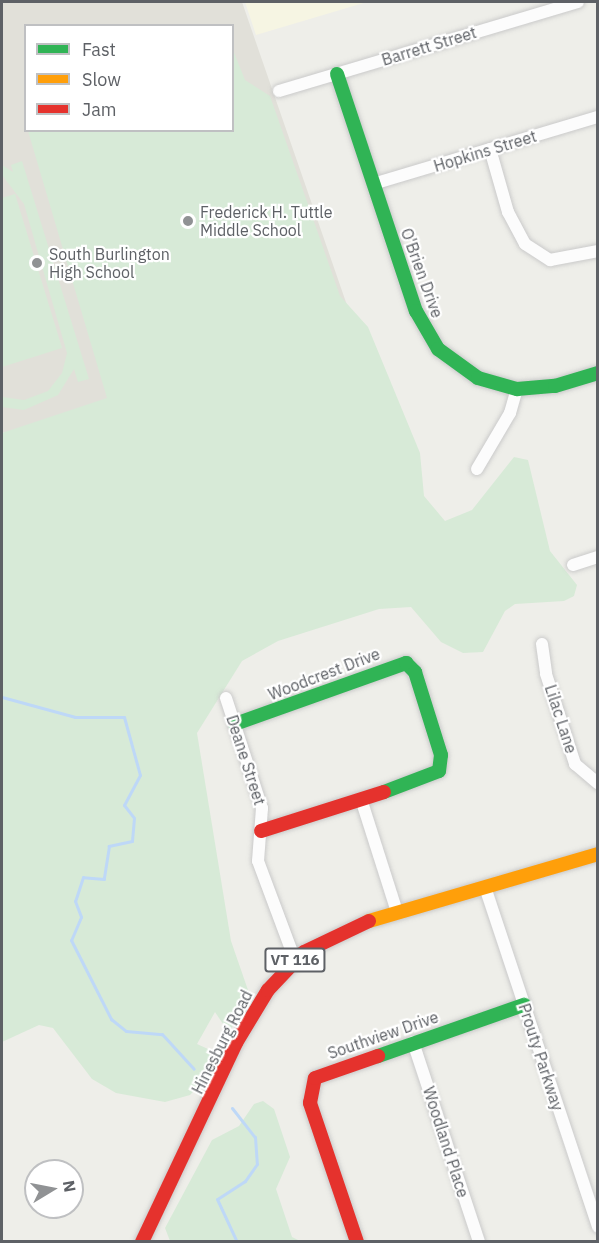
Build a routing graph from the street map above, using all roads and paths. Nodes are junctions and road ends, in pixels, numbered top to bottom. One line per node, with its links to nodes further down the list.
1 (578, 2): 2 (street, Barrett Street)
2 (337, 74): 3 (street, Barrett Street); 6 (street, O'Brien Drive)
3 (279, 91)
4 (597, 117): 5 (street, Hopkins Street)
5 (490, 149): 6 (street, Hopkins Street); 7 (street)
6 (373, 184): 9 (street, O'Brien Drive)
7 (597, 251)
8 (597, 373): 9 (street, O'Brien Drive)
9 (517, 389): 10 (street)
10 (477, 469)
11 (597, 557): 12 (street)
12 (573, 566)
13 (542, 644): 16 (street, Lilac Lane)
14 (226, 698): 15 (street, Deane Street)
15 (235, 724): 17 (street, Woodcrest Drive); 18 (street, Deane Street)
16 (597, 783)
17 (360, 799): 18 (street, Woodcrest Drive); 21 (street)
18 (261, 831): 22 (street, Deane Street)
19 (597, 854): 20 (street, Hinesburg Road / VT 116)
20 (485, 887): 21 (street, Hinesburg Road / VT 116); 23 (street, Prouty Parkway)
21 (397, 912): 22 (street, Hinesburg Road / VT 116)
22 (295, 960): 26 (street, Hinesburg Road / VT 116)
23 (524, 1005): 24 (street, Southview Drive); 25 (street, Prouty Parkway)
24 (413, 1042): 27 (street, Southview Drive); 28 (street, Woodland Place)
25 (597, 1227)
26 (142, 1242)
27 (357, 1242)
28 (479, 1242)

